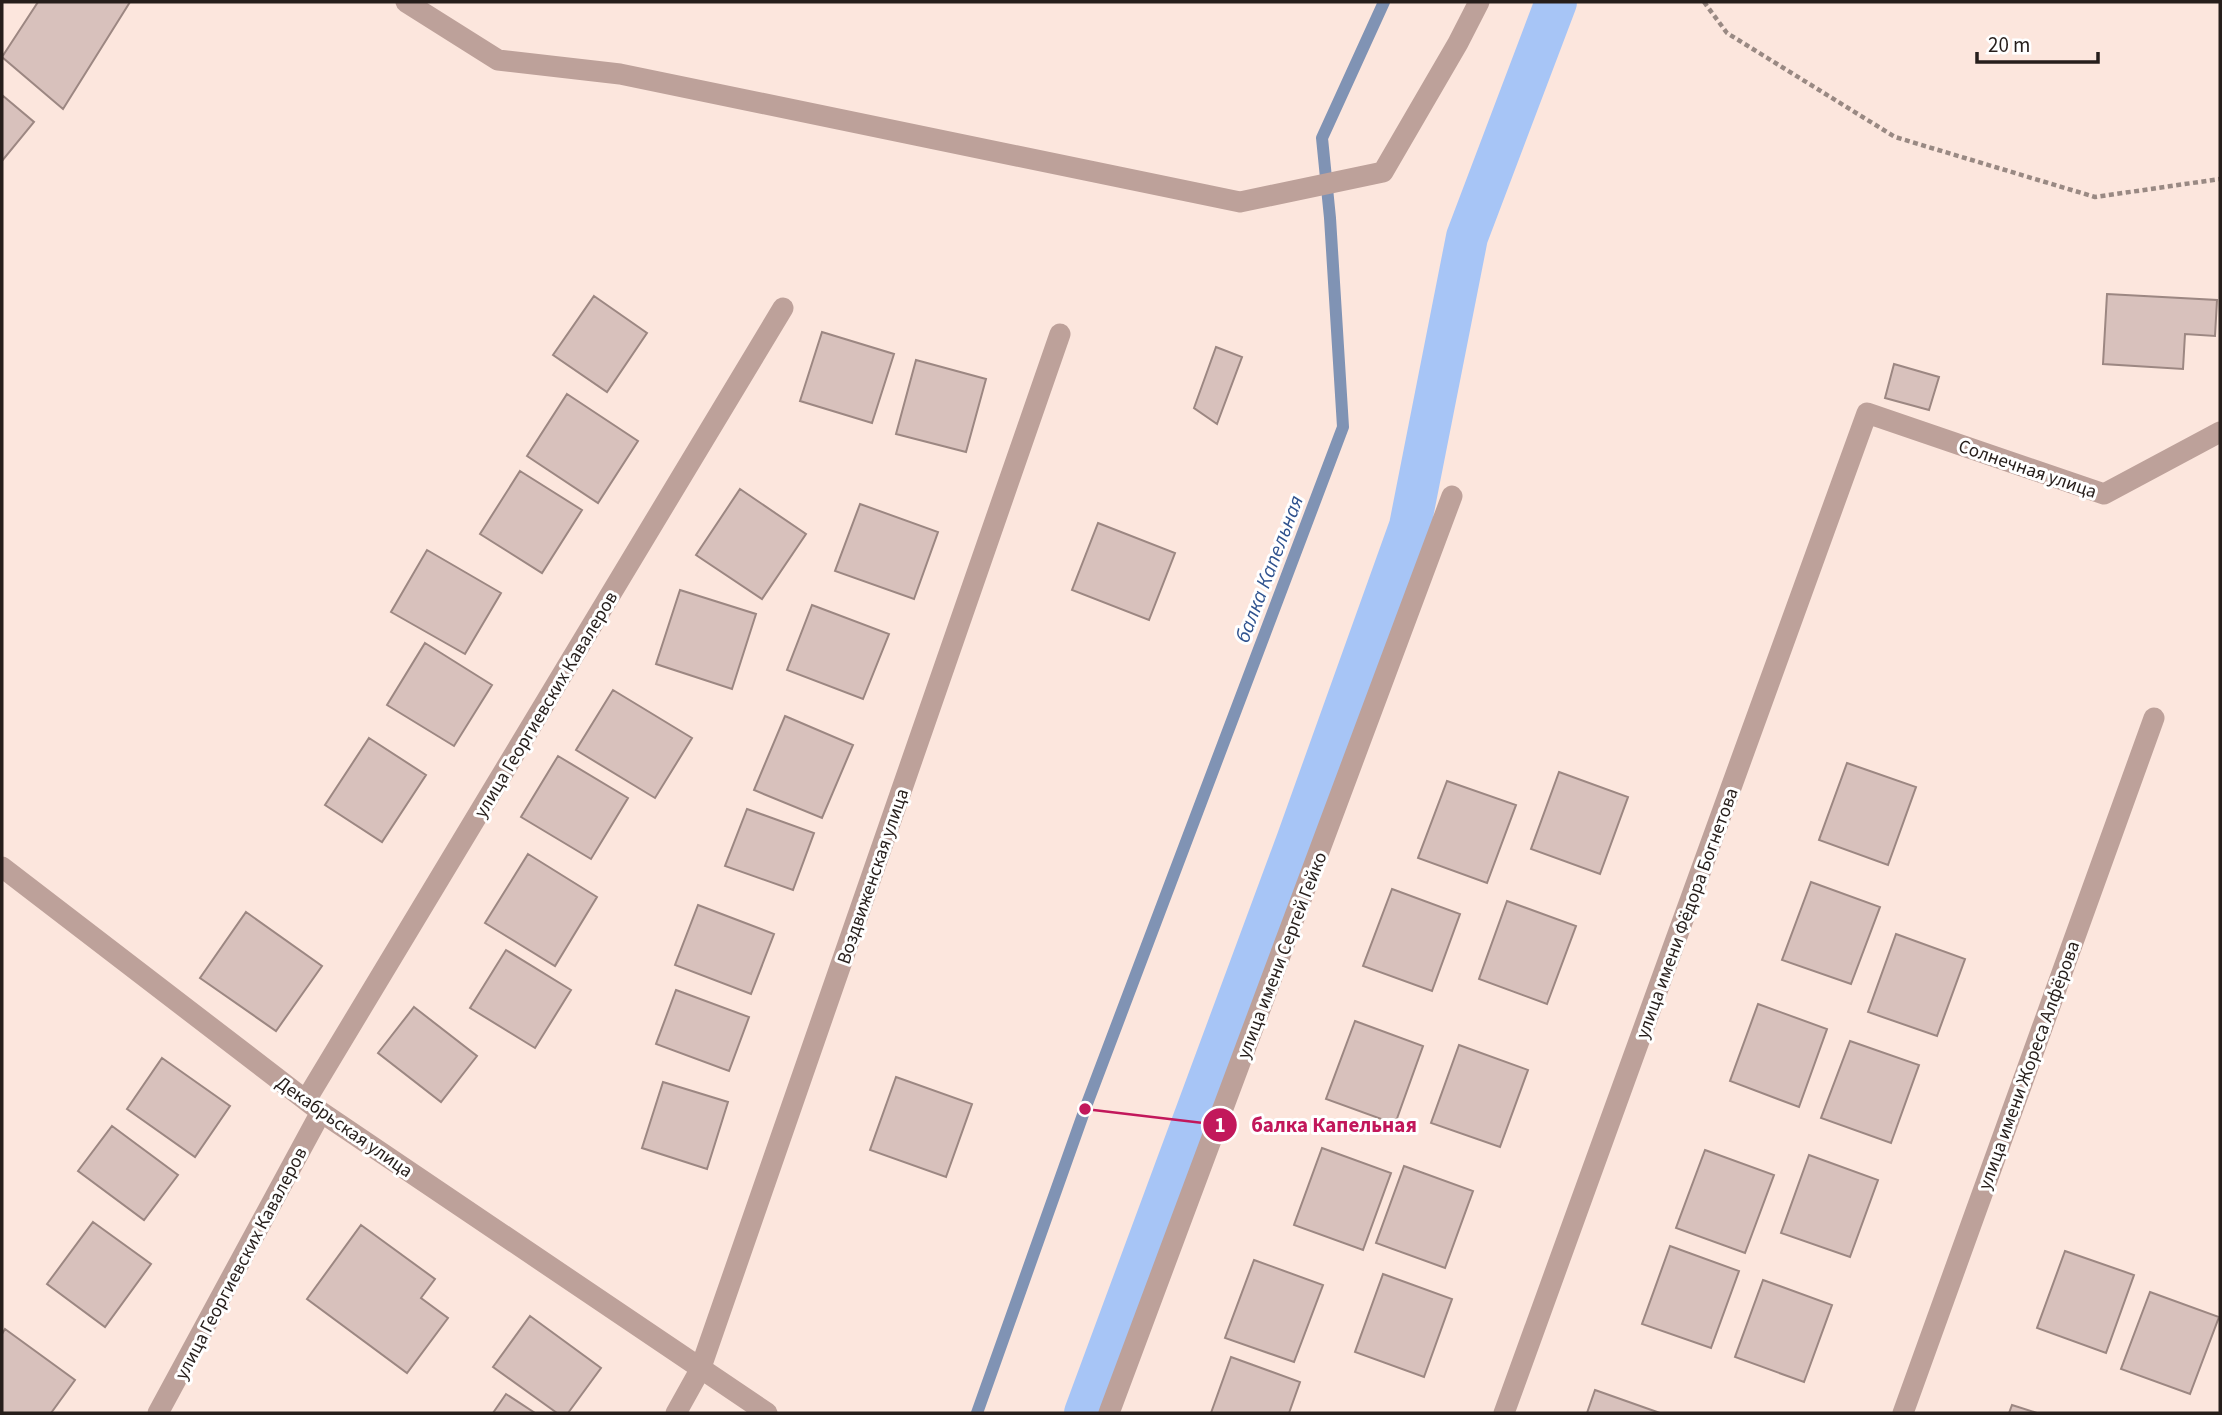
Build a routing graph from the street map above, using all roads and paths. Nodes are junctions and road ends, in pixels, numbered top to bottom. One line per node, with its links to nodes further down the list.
1 (406, 2): 2 (street)
2 (1479, 2)
3 (1704, 2): 4 (path)
4 (2220, 179)
5 (783, 308): 12 (street, улица Георгиевских Кавалеров)
6 (1060, 334): 13 (street, Воздвиженская улица)
7 (1867, 413): 8 (street, Солнечная улица); 18 (street, улица имени Фёдора Богнетова)
8 (2220, 432)
9 (1452, 496): 17 (street, улица имени Сергей Гейко)
10 (2154, 718): 19 (street, улица имени Жореса Алфёрова)
11 (2, 867): 12 (street, Декабрьская улица)
12 (314, 1106): 13 (street, Декабрьская улица); 14 (street, улица Георгиевских Кавалеров)
13 (700, 1370): 15 (street, Воздвиженская улица); 16 (street, Декабрьская улица)
14 (158, 1413)
15 (676, 1413)
16 (767, 1413)
17 (1109, 1413)
18 (1504, 1413)
19 (1903, 1413)

